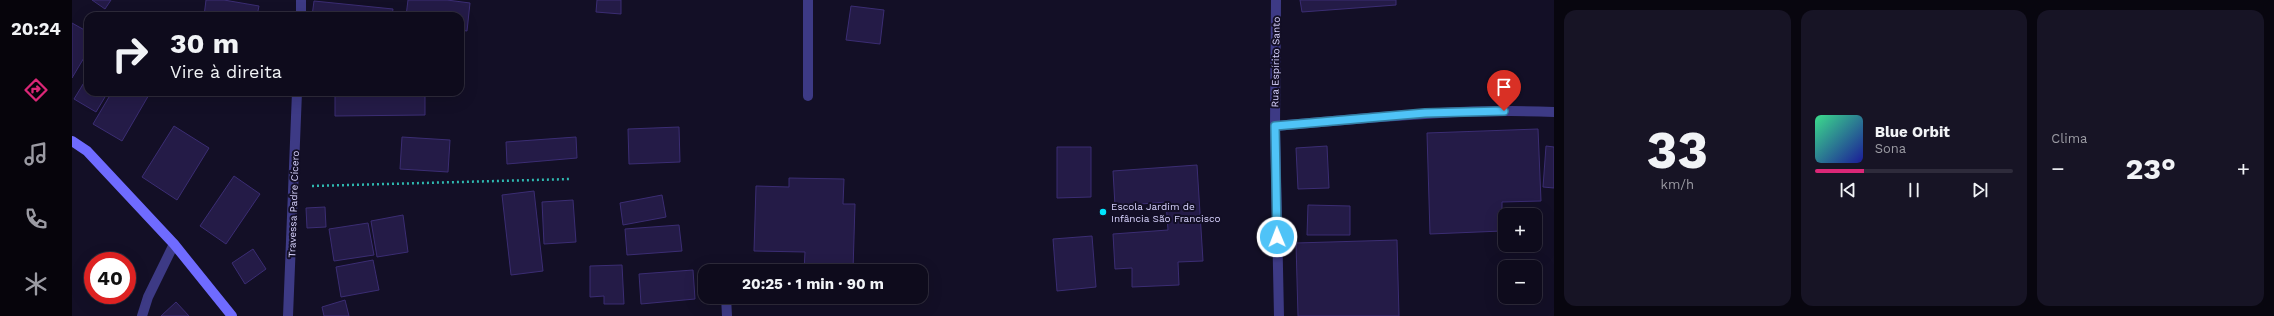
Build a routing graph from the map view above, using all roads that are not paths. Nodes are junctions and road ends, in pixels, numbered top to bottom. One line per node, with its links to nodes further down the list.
1 (301, 0): 4 (street)
2 (808, 0): 6 (street)
3 (1276, 0): 8 (street, Rua Espírito Santo)
4 (301, 12)
5 (297, 96): 14 (street, Travessa Padre Cícero)
6 (808, 96)
7 (1554, 112): 8 (street)
8 (1275, 126): 16 (street, Rua Espírito Santo)
9 (72, 141): 10 (main road)
10 (174, 244): 12 (street); 13 (main road)
11 (726, 304): 15 (street)
12 (142, 316)
13 (232, 316)
14 (288, 316)
15 (727, 316)
16 (1279, 316)

